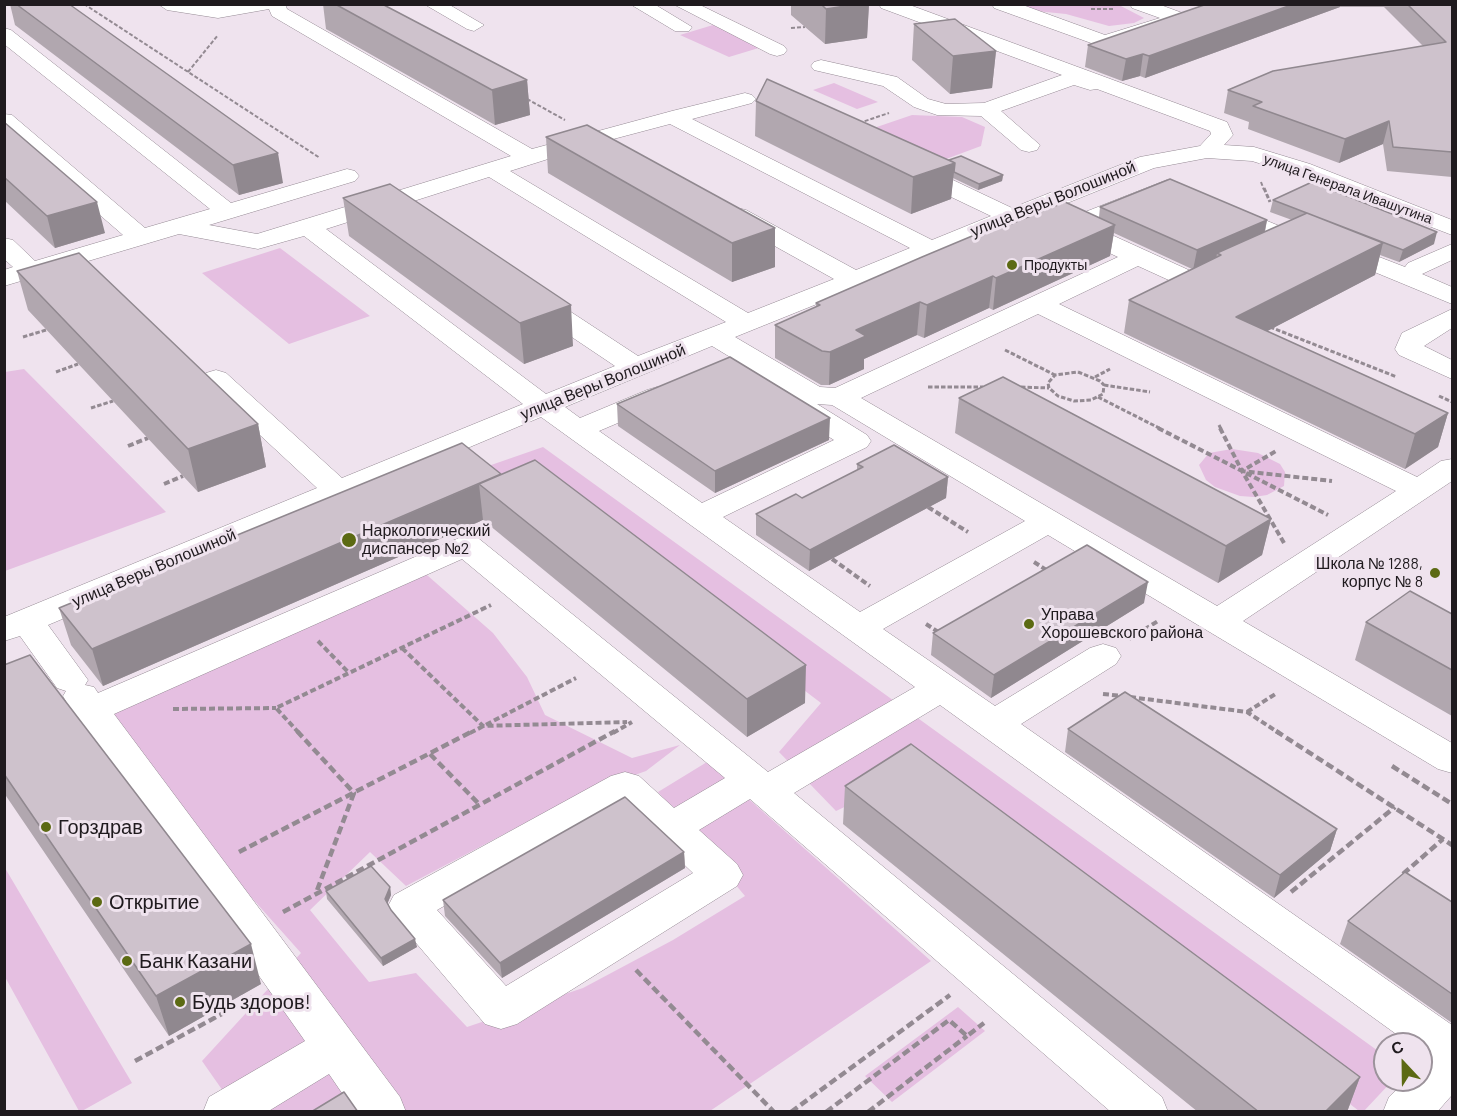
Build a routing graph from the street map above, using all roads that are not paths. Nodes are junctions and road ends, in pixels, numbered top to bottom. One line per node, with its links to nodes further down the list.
1 (167, 4): 2 (street)
2 (266, 4)
3 (276, 4): 24 (street)
4 (433, 4): 11 (street)
5 (639, 4): 10 (street)
6 (1001, 4): 7 (street)
7 (1139, 4)
8 (951, 5): 9 (street)
9 (903, 8): 18 (street)
10 (679, 17): 13 (street)
11 (474, 25)
12 (4, 34): 31 (street)
13 (777, 50)
14 (821, 66): 16 (street)
15 (758, 100): 17 (street)
16 (986, 110): 18 (street); 21 (street)
17 (672, 117): 20 (street); 40 (street)
18 (1200, 119): 22 (street)
19 (4, 120): 37 (street)
20 (594, 136): 23 (street); 24 (street)
21 (1029, 146)
22 (1207, 151): 26 (street, улица Веры Волошиной); 36 (street, улица Генерала Ивашутина)
23 (623, 153)
24 (529, 157): 27 (street)
25 (890, 159): 32 (street)
26 (1140, 165): 29 (street); 32 (street, улица Веры Волошиной)
27 (492, 169): 34 (street); 51 (street)
28 (347, 176): 31 (street)
29 (1170, 183): 35 (street); 35 (street); 38 (street)
30 (718, 204): 46 (street)
31 (227, 211): 33 (street)
32 (1015, 214): 35 (street); 40 (street, улица Веры Волошиной)
33 (178, 226): 34 (street); 37 (street)
34 (308, 226): 59 (street)
35 (1066, 228): 42 (street)
36 (1452, 228)
37 (140, 237): 44 (street)
38 (1317, 240): 42 (street); 48 (street)
39 (4, 245): 44 (street)
40 (929, 249): 46 (street, улица Веры Волошиной)
41 (1452, 250): 43 (street)
42 (1128, 261): 49 (street)
43 (1417, 268)
44 (30, 270): 45 (street)
45 (4, 278)
46 (854, 279): 51 (street, улица Веры Волошиной)
47 (512, 285): 53 (street)
48 (1452, 296)
49 (1038, 304): 58 (street); 62 (street)
50 (1452, 317): 55 (street)
51 (747, 323): 52 (street, улица Веры Волошиной)
52 (714, 336): 53 (street, улица Веры Волошиной); 58 (street)
53 (636, 367): 59 (street, улица Веры Волошиной)
54 (722, 369): 64 (street)
55 (1452, 371)
56 (216, 379): 63 (street)
57 (680, 387): 60 (street)
58 (839, 397): 65 (street)
59 (544, 406): 60 (street); 63 (street, улица Веры Волошиной)
60 (588, 426): 64 (street)
61 (1452, 468): 62 (street)
62 (1419, 490): 67 (street)
63 (339, 492): 66 (street, улица Веры Волошиной)
64 (709, 511): 68 (street)
65 (1049, 521): 67 (street); 68 (street)
66 (14, 619): 71 (street)
67 (1218, 621): 73 (street)
68 (858, 628): 70 (street)
69 (1103, 656): 72 (street)
70 (942, 687): 72 (street); 74 (street)
71 (81, 695): 74 (street); 76 (street)
72 (994, 724): 77 (street)
73 (1452, 760)
74 (760, 785): 75 (street); 81 (street)
75 (671, 828): 75 (street)
76 (335, 1047): 79 (street); 80 (street)
77 (1452, 1049)
78 (1452, 1065): 82 (street)
79 (226, 1112)
80 (383, 1112)
81 (1145, 1112)
82 (1406, 1112)

